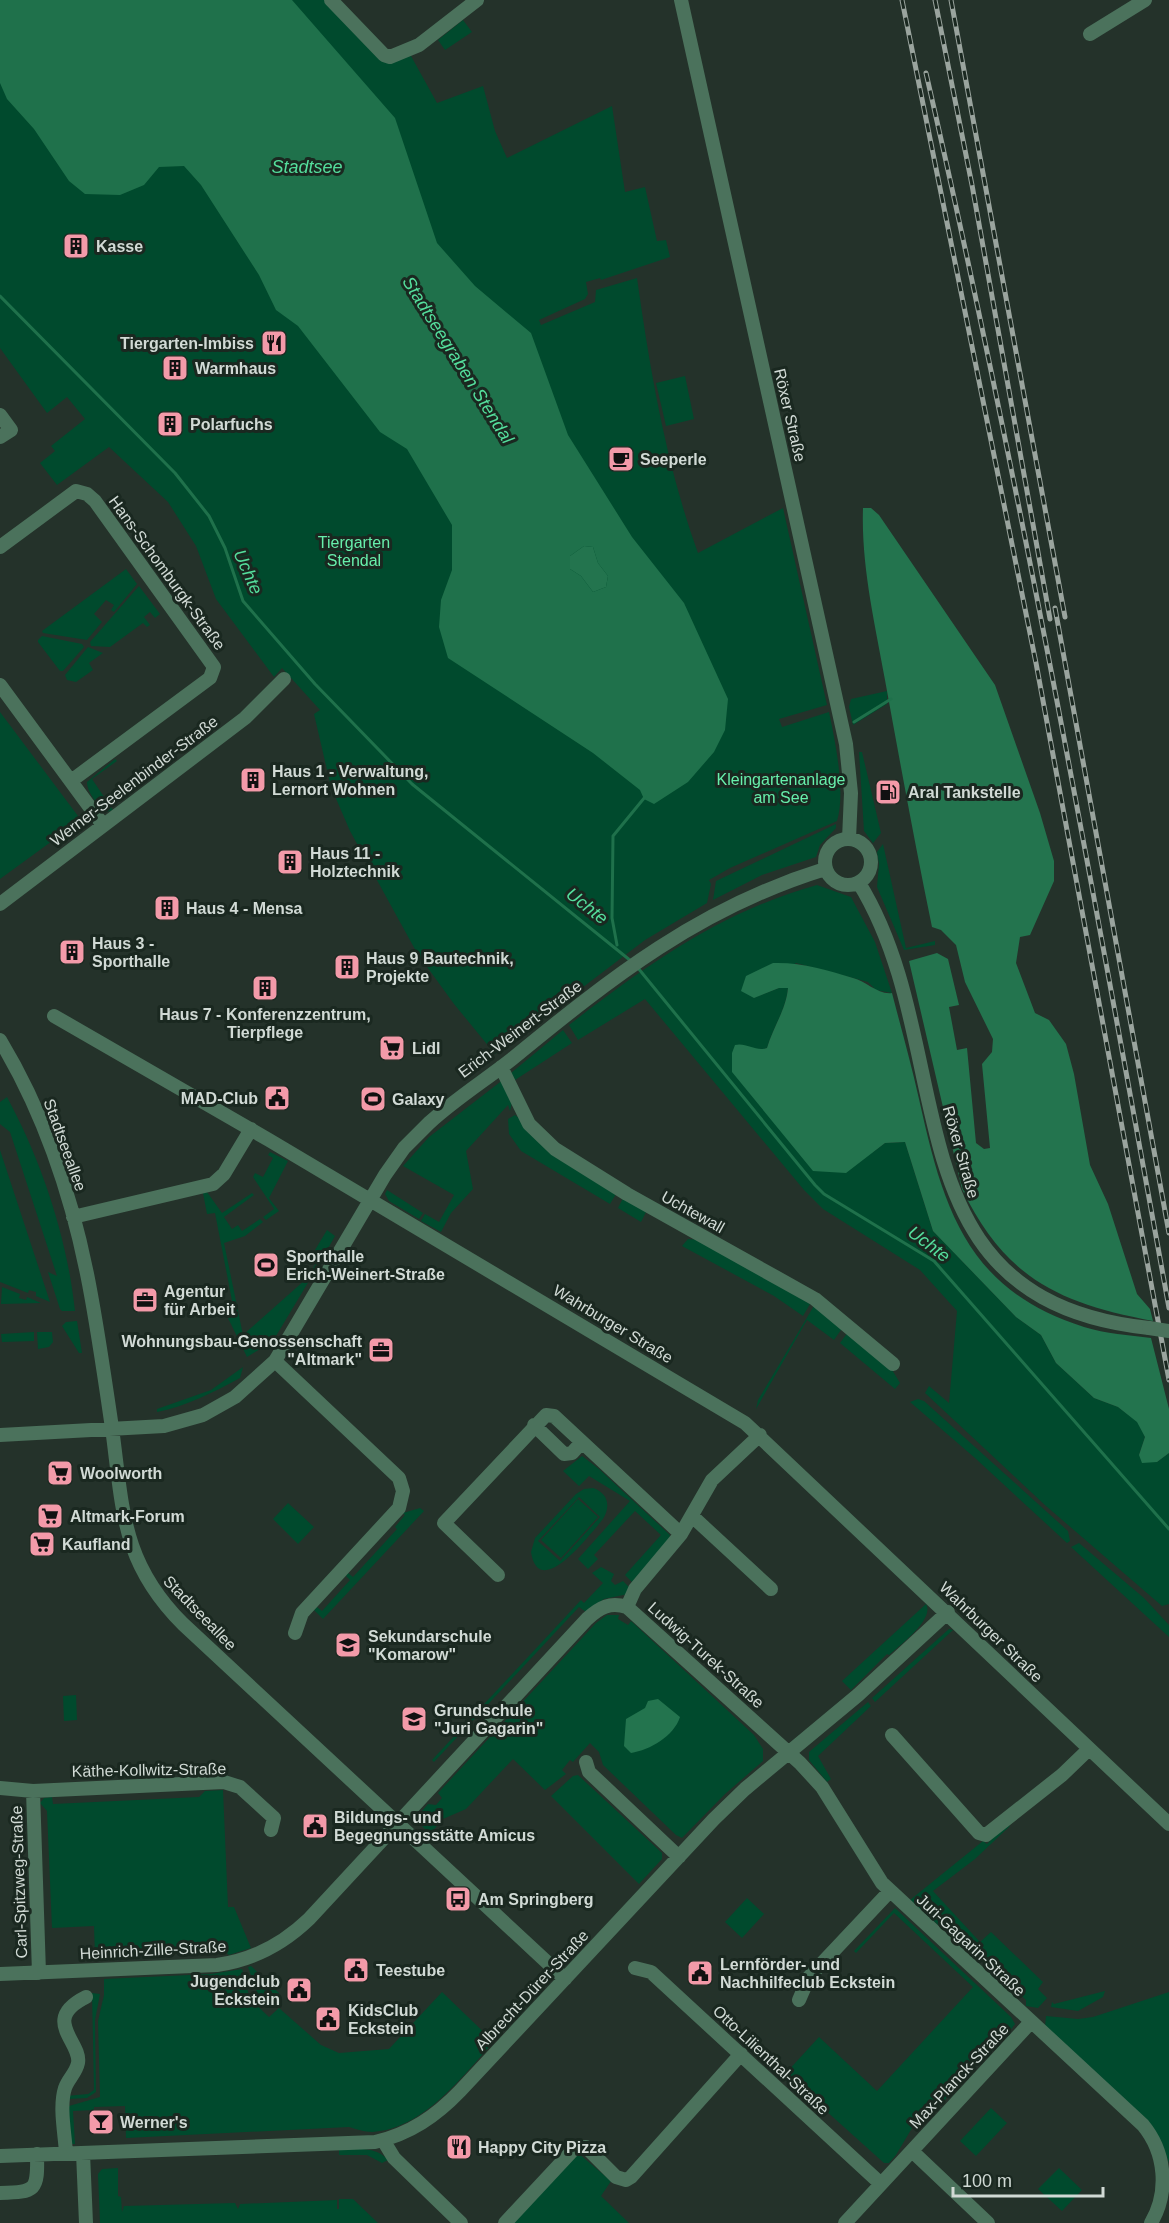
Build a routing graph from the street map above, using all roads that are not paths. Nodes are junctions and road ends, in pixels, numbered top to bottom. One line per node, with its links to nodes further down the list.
1 (331, 0): 2 (street)
2 (476, 0)
3 (681, 0): 13 (street, Röxer Straße)
4 (1145, 0): 5 (street)
5 (1090, 34)
6 (0, 415): 7 (street)
7 (0, 437)
8 (0, 547): 11 (street, Hans-Schomburgk-Straße)
9 (284, 679): 12 (street, Werner-Seelenbinder-Straße)
10 (0, 685): 11 (street)
11 (71, 781): 12 (street)
12 (104, 825): 16 (street, Werner-Seelenbinder-Straße)
13 (849, 839): 14 (street); 15 (street)
14 (825, 869): 15 (street); 19 (street, Erich-Weinert-Straße)
15 (859, 882): 23 (street, Röxer Straße, bridge)
16 (0, 904)
17 (54, 1016): 20 (street, Wahrburger Straße)
18 (0, 1040): 22 (street, Stadtseeallee)
19 (501, 1067): 21 (street, Erich-Weinert-Straße); 25 (street, Uchtewall)
20 (251, 1130): 21 (street, Wahrburger Straße); 22 (street)
21 (369, 1199): 24 (street, Erich-Weinert-Straße); 29 (street, Wahrburger Straße)
22 (73, 1217): 27 (street, Stadtseeallee)
23 (1169, 1331)
24 (275, 1361): 27 (street, Erich-Weinert-Straße); 37 (street)
25 (893, 1364)
26 (534, 1425): 30 (street); 30 (street); 33 (street)
27 (112, 1431): 28 (street, Erich-Weinert-Straße); 44 (street, Stadtseeallee)
28 (0, 1435)
29 (760, 1435): 31 (street); 36 (street, Wahrburger Straße)
30 (582, 1442): 32 (street)
31 (692, 1516): 32 (street); 34 (street)
32 (681, 1534): 35 (street)
33 (498, 1575)
34 (771, 1589)
35 (627, 1606): 40 (street, Ludwig-Turek-Straße); 44 (street, Ludwig-Turek-Straße)
36 (948, 1612): 39 (street, Wahrburger Straße); 40 (street, Albrecht-Dürer-Straße)
37 (295, 1633)
38 (892, 1736): 39 (street)
39 (1089, 1749): 45 (street, Wahrburger Straße)
40 (789, 1753): 47 (street, Albrecht-Dürer-Straße); 48 (street, Juri-Gagarin-Straße)
41 (586, 1762): 47 (street)
42 (0, 1788): 43 (street, Käthe-Kollwitz-Straße)
43 (33, 1791): 46 (street, Käthe-Kollwitz-Straße); 50 (street, Carl-Spitzweg-Straße)
44 (398, 1824): 50 (street, Heinrich-Zille-Straße); 52 (street, Stadtseeallee)
45 (1169, 1824)
46 (271, 1830)
47 (679, 1857): 52 (street, Albrecht-Dürer-Straße)
48 (890, 1891): 54 (street); 55 (street, Juri-Gagarin-Straße)
49 (635, 1968): 56 (street, Otto-Lilienthal-Straße)
50 (39, 1973): 51 (street, Heinrich-Zille-Straße)
51 (0, 1974)
52 (565, 1979): 57 (street, Albrecht-Dürer-Straße)
53 (86, 1997): 60 (street)
54 (799, 2000)
55 (1030, 2023): 58 (street, Max-Planck-Straße); 70 (street, Juri-Gagarin-Straße)
56 (741, 2054): 63 (street, Otto-Lilienthal-Straße); 67 (street)
57 (383, 2140): 59 (street, Albrecht-Dürer-Straße); 66 (street)
58 (912, 2151): 63 (street, Max-Planck-Straße); 69 (street, Max-Planck-Straße)
59 (83, 2152): 60 (street, Albrecht-Dürer-Straße); 65 (street)
60 (66, 2153): 61 (street, Albrecht-Dürer-Straße)
61 (37, 2154): 62 (street, Albrecht-Dürer-Straße); 64 (street)
62 (0, 2156)
63 (881, 2184): 68 (street, Max-Planck-Straße)
64 (0, 2193)
65 (86, 2223)
66 (461, 2223)
67 (505, 2223)
68 (845, 2223)
69 (988, 2223)
70 (1151, 2223)

